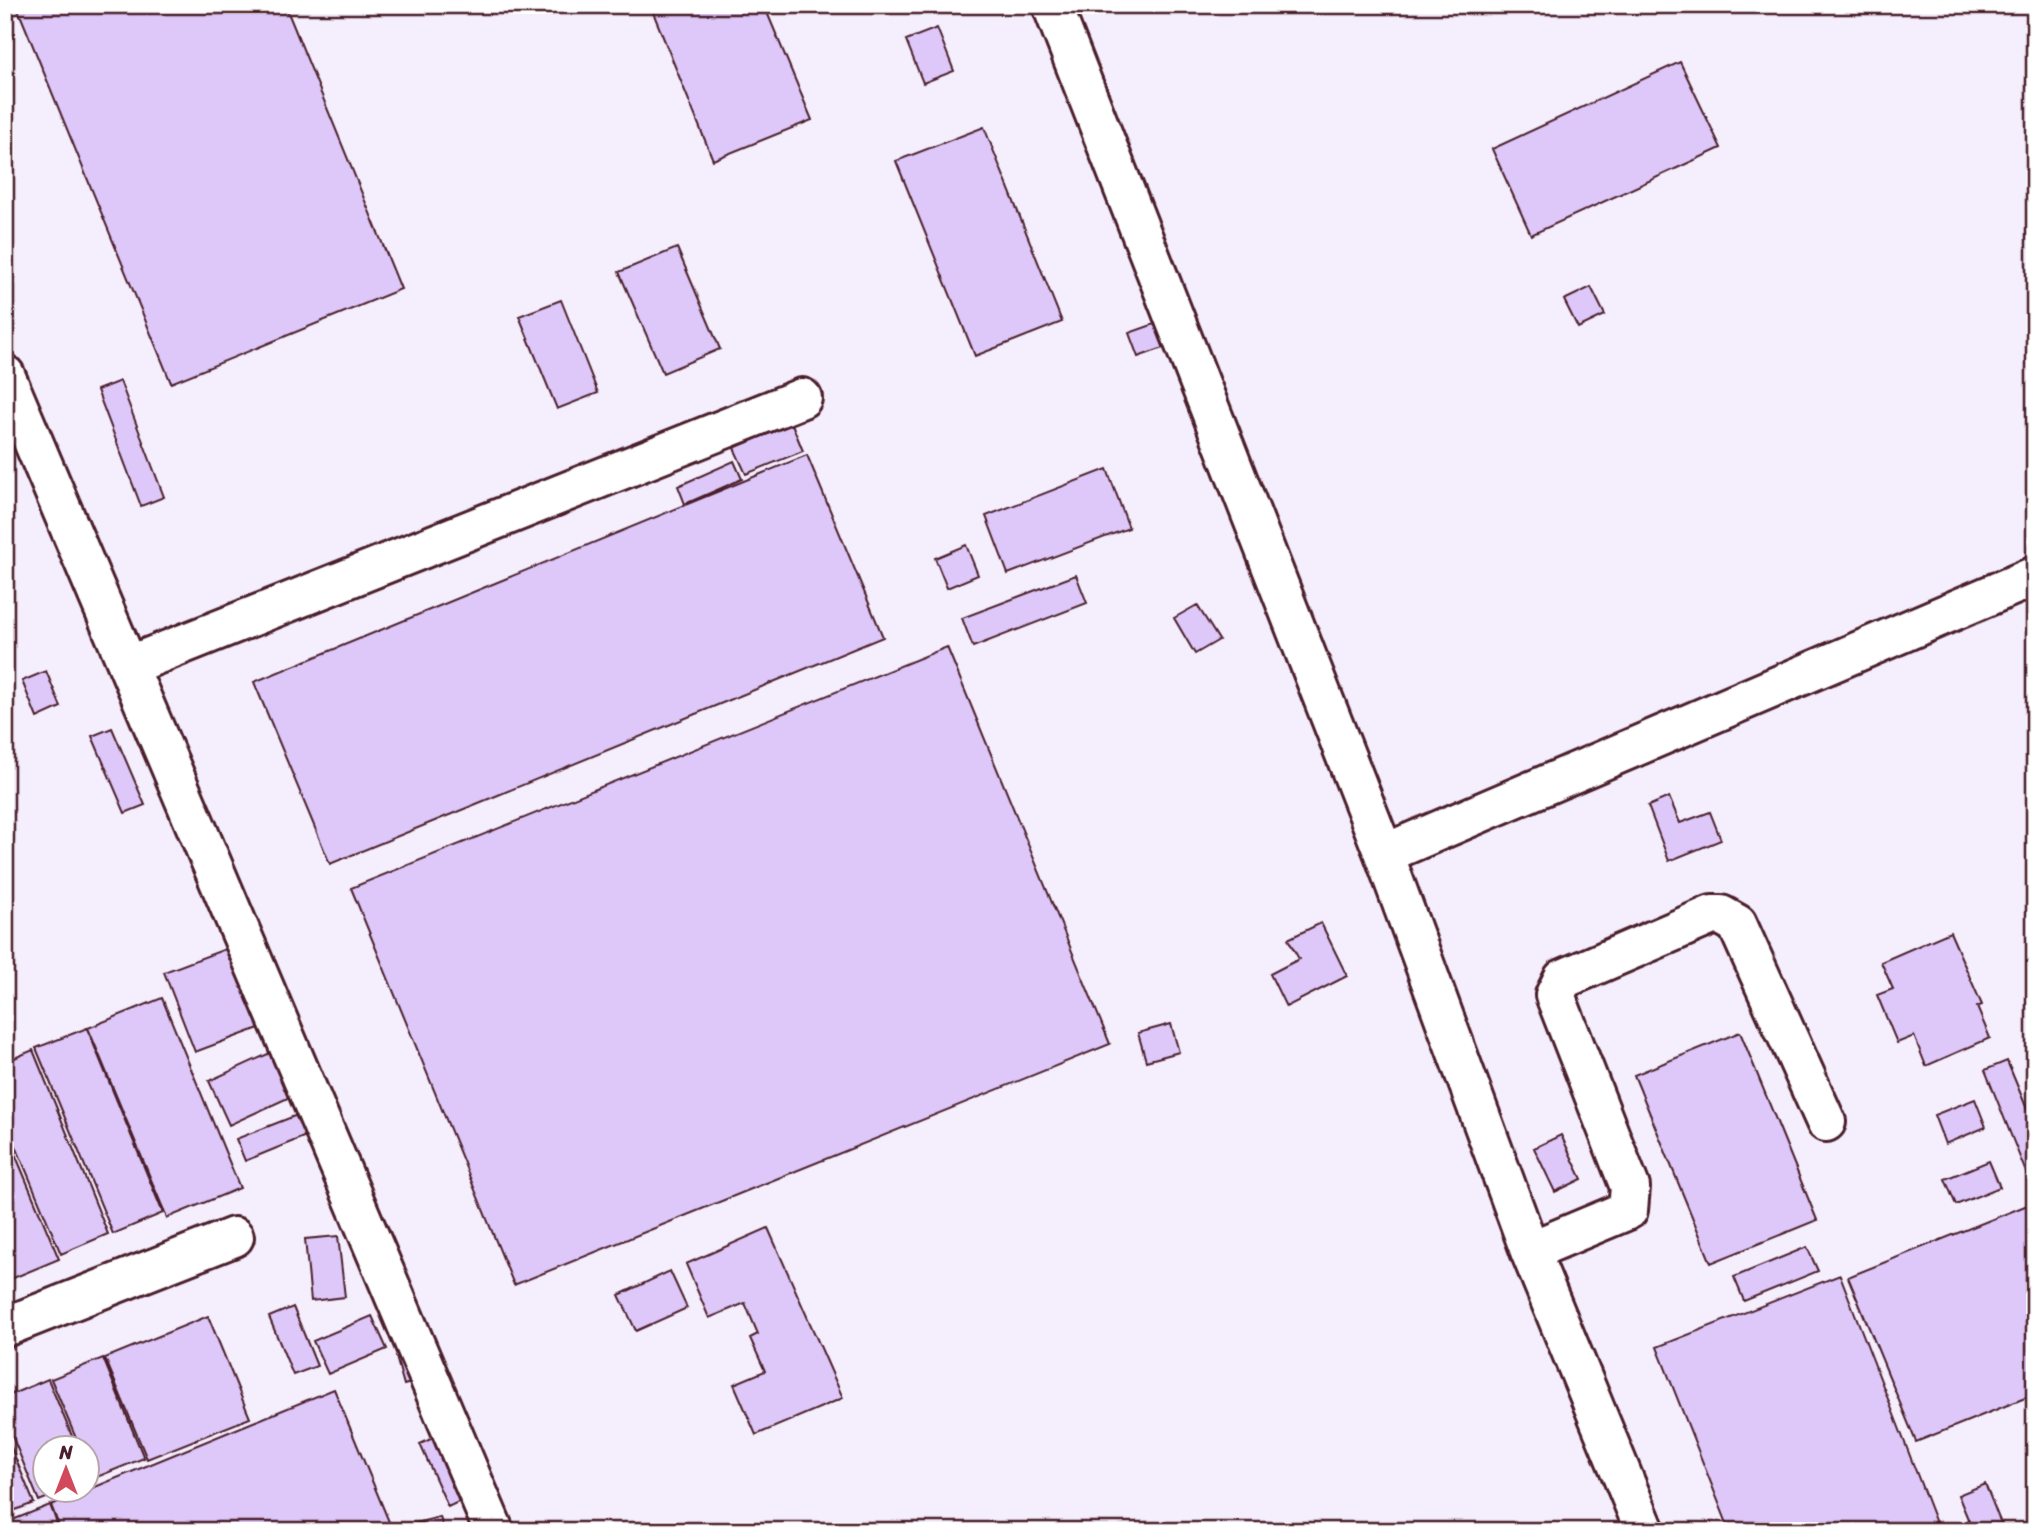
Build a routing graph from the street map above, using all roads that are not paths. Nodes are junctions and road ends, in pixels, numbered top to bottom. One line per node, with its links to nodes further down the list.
1 (1052, 5): 6 (street)
2 (5, 375): 5 (street)
3 (802, 398): 5 (street)
4 (2035, 576): 6 (street)
5 (128, 666): 11 (street)
6 (1384, 854): 9 (street)
7 (1826, 1122): 9 (street)
8 (234, 1237): 10 (street)
9 (1530, 1251): 12 (street)
10 (5, 1327)
11 (494, 1531)
12 (1645, 1531)

